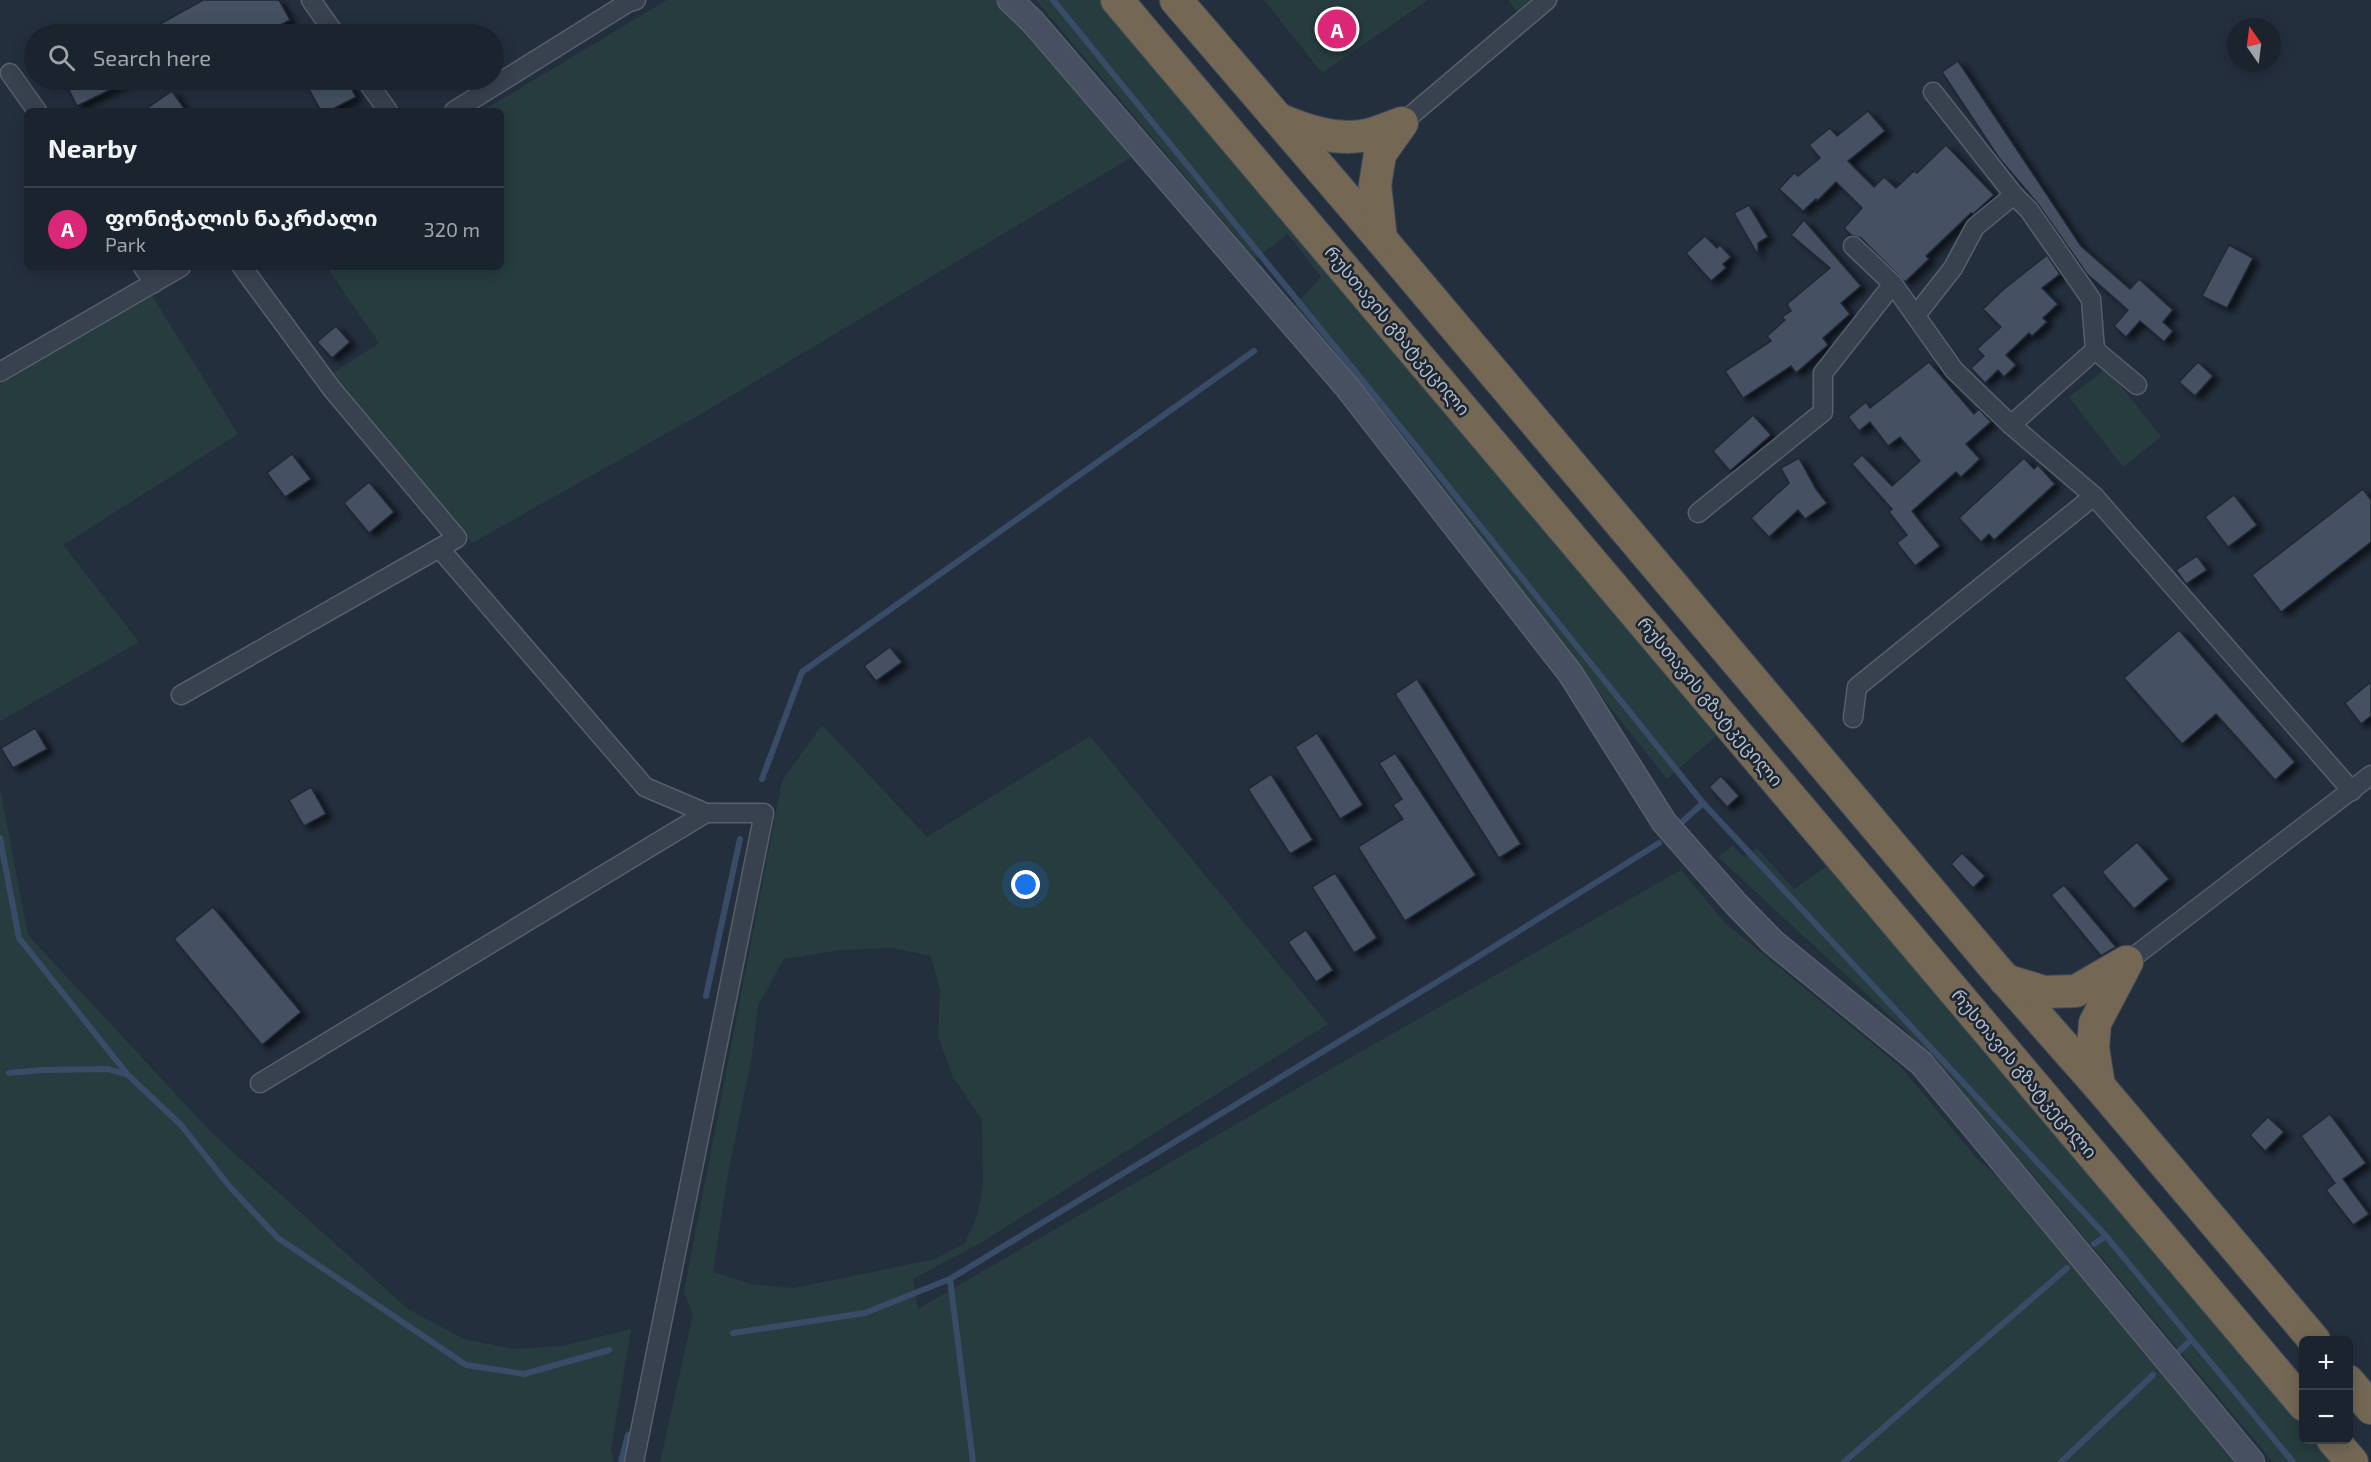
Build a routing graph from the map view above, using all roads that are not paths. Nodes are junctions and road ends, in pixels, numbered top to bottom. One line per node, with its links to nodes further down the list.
1 (311, 0): 7 (street)
2 (1010, 0): 49 (street)
3 (1117, 0): 45 (highway, რუსთავის გზატკეცილი)
4 (1176, 0): 16 (highway)
5 (1548, 0): 17 (street)
6 (629, 1): 9 (street)
7 (328, 24)
8 (10, 73): 13 (street)
9 (504, 80)
10 (373, 90): 14 (street)
11 (487, 90): 15 (street)
12 (1933, 92): 18 (street)
13 (35, 108)
14 (386, 108)
15 (459, 108)
16 (1278, 119): 17 (highway); 19 (highway)
17 (1401, 123): 19 (highway)
18 (2014, 195): 26 (street); 27 (street)
19 (1382, 238): 40 (highway)
20 (1853, 246): 25 (street)
21 (145, 270): 24 (street)
22 (176, 270): 24 (street)
23 (244, 270): 33 (street)
24 (154, 283): 28 (street)
25 (1893, 284): 26 (street); 32 (street)
26 (1916, 315): 30 (street)
27 (2095, 350): 29 (street); 30 (street)
28 (0, 372)
29 (2137, 384)
30 (2011, 425): 31 (street)
31 (2094, 496): 35 (street); 37 (street)
32 (1698, 513)
33 (440, 549): 34 (street); 38 (street)
34 (181, 695)
35 (1853, 718)
36 (2371, 775): 37 (street)
37 (2352, 791): 39 (street)
38 (706, 813): 41 (street); 48 (street)
39 (2127, 962): 40 (highway); 42 (highway)
40 (2005, 979): 42 (highway)
41 (260, 1083)
42 (2099, 1086): 43 (highway)
43 (2310, 1336)
44 (2353, 1386): 46 (highway)
45 (2299, 1398)
46 (2371, 1408)
47 (2336, 1444): 50 (highway)
48 (633, 1462)
49 (2252, 1462)
50 (2352, 1462)

